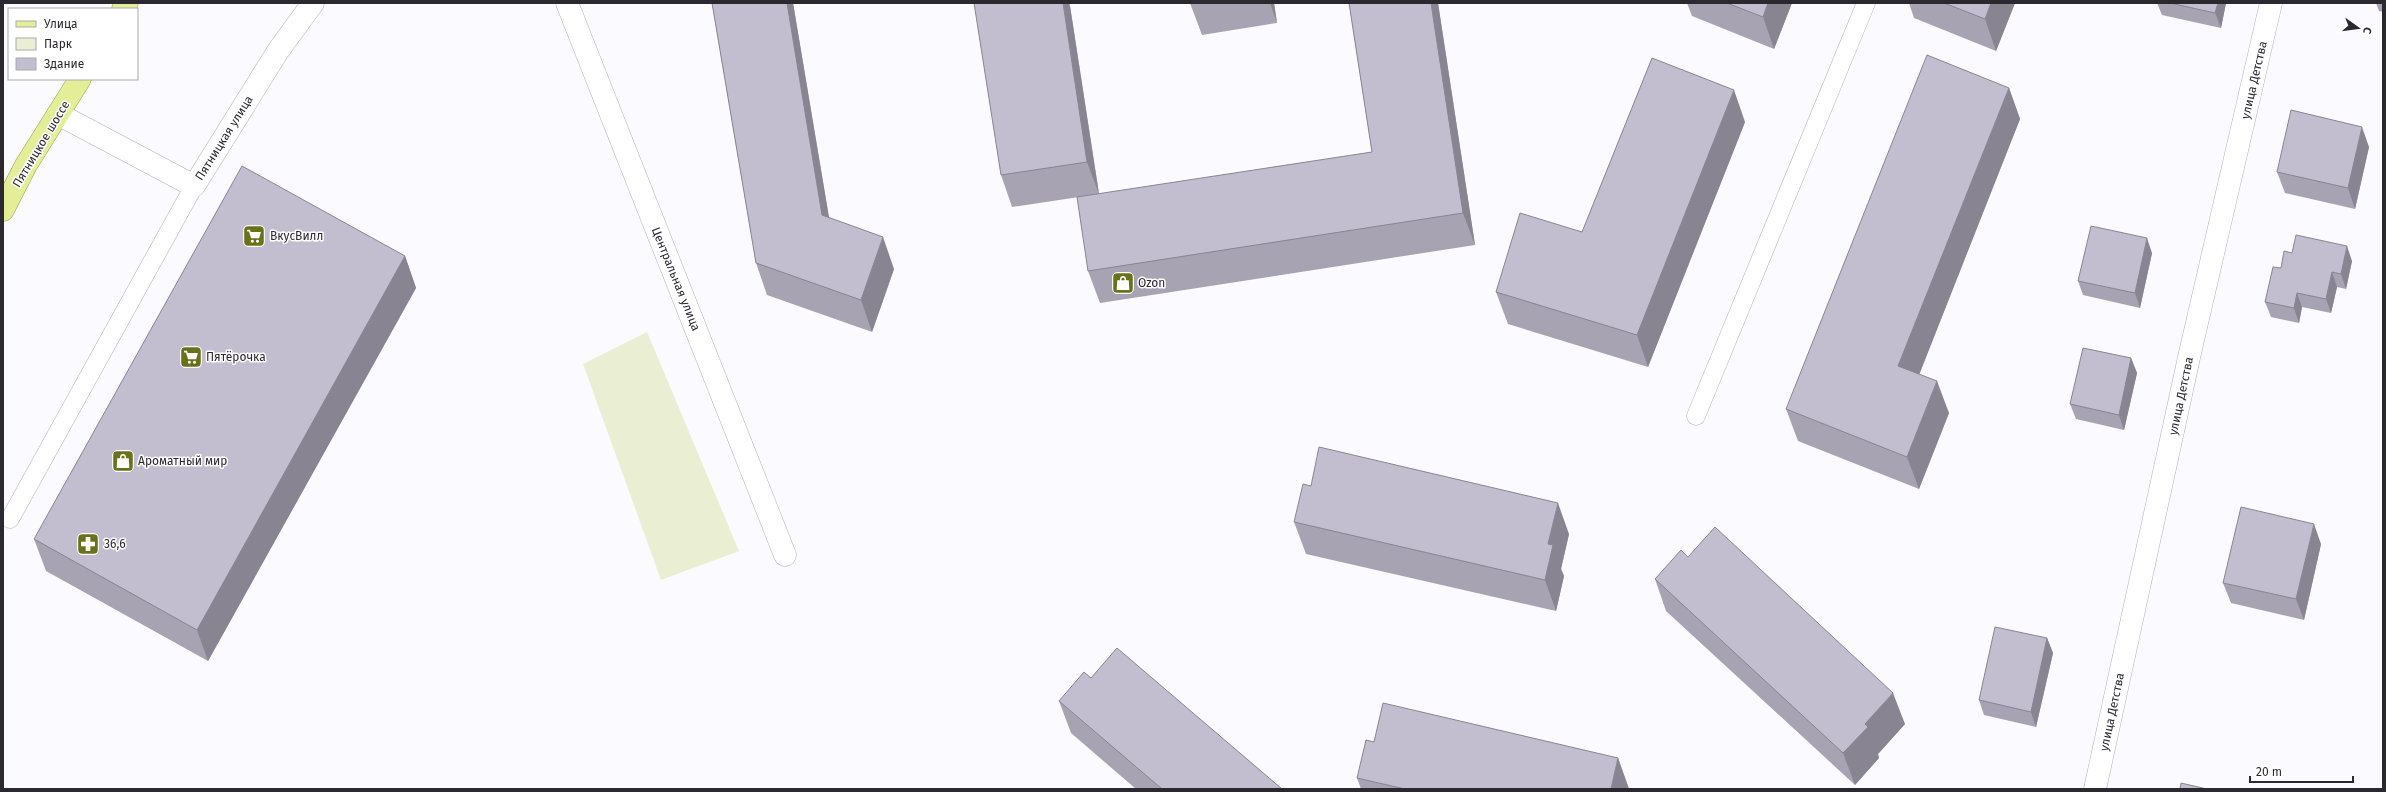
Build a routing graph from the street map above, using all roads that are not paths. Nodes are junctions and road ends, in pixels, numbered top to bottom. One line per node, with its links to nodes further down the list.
1 (313, 3): 7 (street, Пятницкая улица)
2 (567, 3): 11 (street, Центральная улица)
3 (1866, 3): 9 (lane)
4 (2272, 3): 12 (street, улица Детства)
5 (79, 80): 6 (main road, Пятницкое шоссе)
6 (58, 114): 7 (street, Пятницкая улица); 8 (main road, Пятницкое шоссе)
7 (194, 186): 10 (lane)
8 (3, 210)
9 (1696, 416)
10 (10, 519)
11 (785, 555)
12 (2095, 789)

